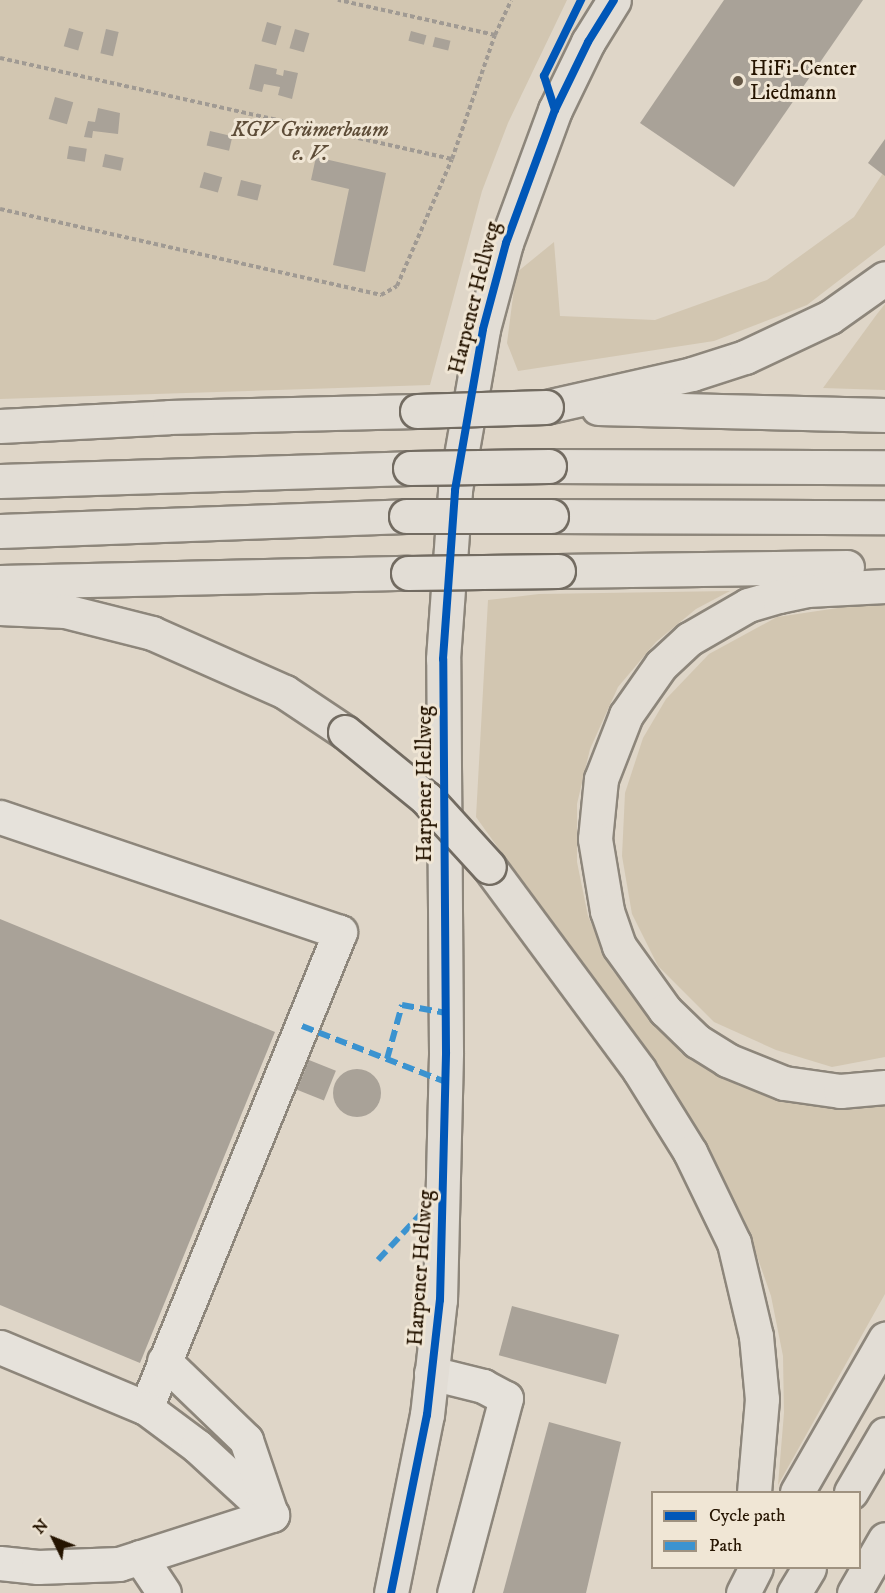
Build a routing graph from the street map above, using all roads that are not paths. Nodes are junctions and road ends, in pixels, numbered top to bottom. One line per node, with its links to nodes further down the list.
1 (614, 0): 19 (main road, Harpener Hellweg)
2 (885, 278): 3 (main road)
3 (546, 407): 4 (main road); 5 (main road, bridge)
4 (885, 415)
5 (0, 426)
6 (885, 467): 7 (main road, bridge)
7 (0, 481)
8 (885, 517): 9 (main road, bridge)
9 (0, 531)
10 (885, 566): 11 (main road, bridge)
11 (0, 582)
12 (885, 586): 15 (main road)
13 (0, 608): 22 (main road, bridge)
14 (0, 817): 18 (lane)
15 (885, 1087)
16 (885, 1339): 23 (main road)
17 (0, 1347): 20 (lane)
18 (164, 1361): 20 (lane); 25 (lane)
19 (431, 1373): 33 (main road, Harpener Hellweg); 34 (lane)
20 (146, 1408): 25 (lane)
21 (885, 1434): 24 (main road)
22 (754, 1491)
23 (798, 1491)
24 (852, 1491)
25 (272, 1515): 27 (lane)
26 (885, 1539): 38 (main road)
27 (140, 1557): 28 (lane); 32 (lane)
28 (0, 1563)
29 (739, 1569): 35 (main road)
30 (755, 1569): 36 (main road)
31 (808, 1569): 37 (main road)
32 (164, 1593)
33 (391, 1593)
34 (454, 1593)
35 (732, 1593)
36 (743, 1593)
37 (794, 1593)
38 (854, 1593)

